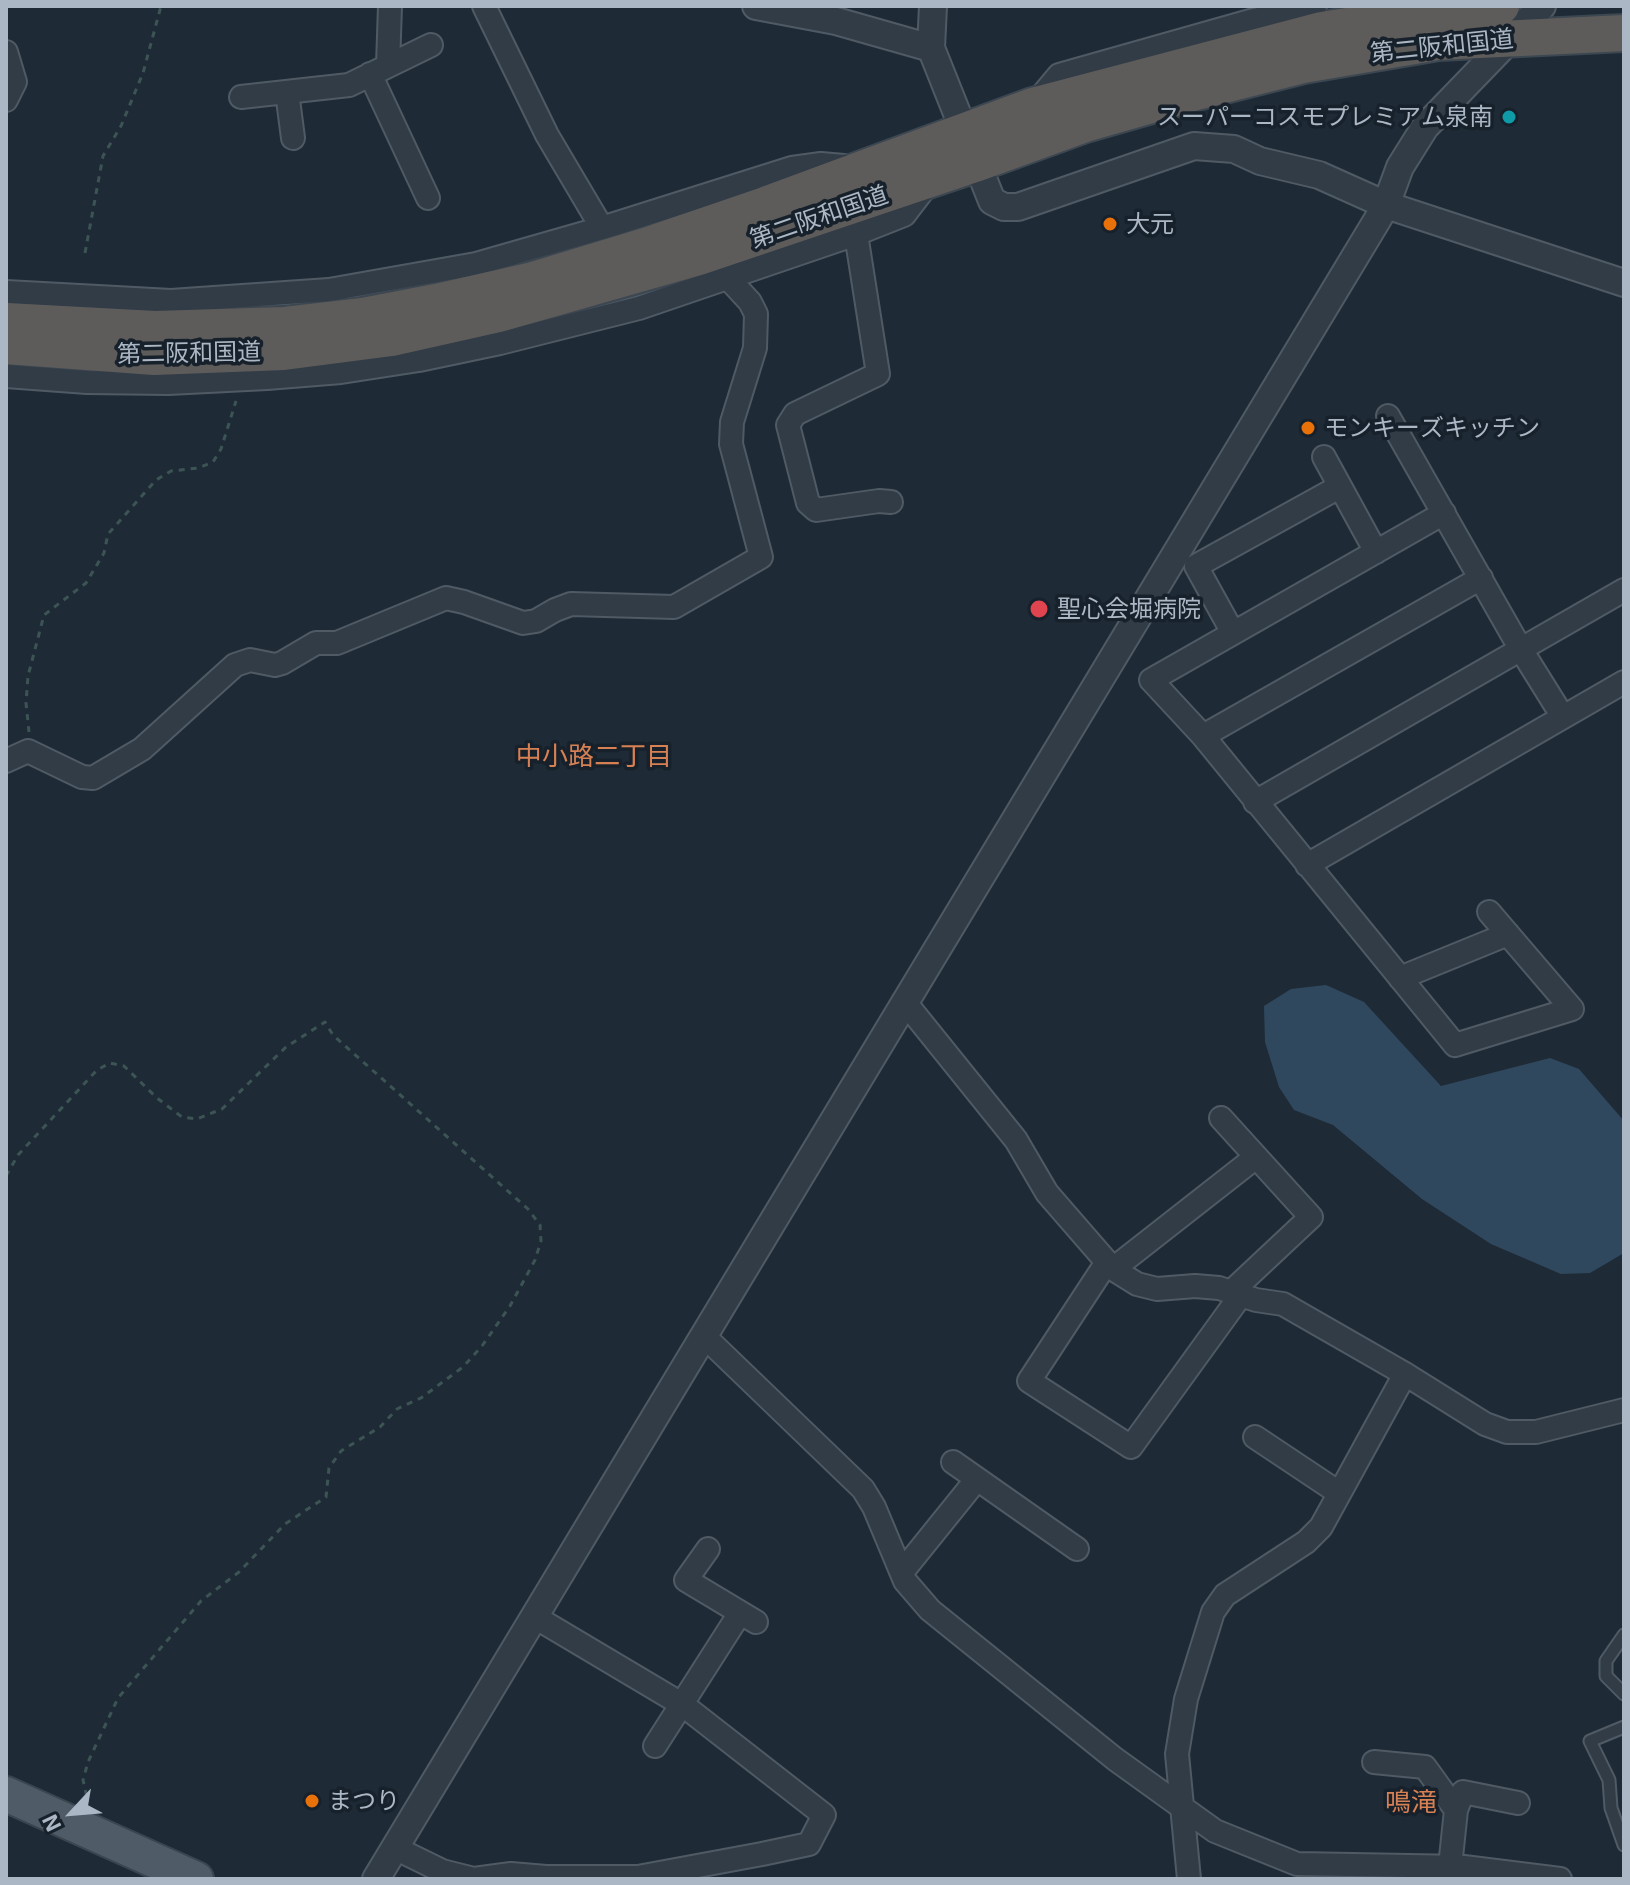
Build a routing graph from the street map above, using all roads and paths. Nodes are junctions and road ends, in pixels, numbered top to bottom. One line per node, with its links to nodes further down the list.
1 (161, 6): 27 (path)
2 (390, 6): 13 (street)
3 (484, 6): 25 (street)
4 (756, 6): 11 (street)
5 (933, 6): 11 (street)
6 (1315, 6): 17 (street)
7 (1542, 6): 8 (street)
8 (1490, 15): 9 (highway, 第二阪和国道); 17 (highway, 第二阪和国道); 20 (highway, 第二阪和国道); 24 (street)
9 (1624, 33)
10 (431, 45): 13 (street)
11 (931, 48): 18 (street)
12 (6, 52): 16 (street)
13 (379, 70): 14 (street); 23 (street)
14 (287, 92): 15 (street); 19 (street)
15 (241, 97)
16 (6, 100)
17 (1033, 106): 18 (highway, 第二阪和国道)
18 (963, 129): 20 (street); 21 (highway, 第二阪和国道)
19 (293, 138)
20 (975, 164): 22 (highway, 第二阪和国道); 24 (street)
21 (863, 168): 25 (street); 31 (highway, 第二阪和国道)
22 (930, 180): 26 (street); 32 (highway, 第二阪和国道)
23 (428, 198)
24 (1386, 205): 29 (street); 55 (street)
25 (602, 228): 30 (street)
26 (856, 234): 28 (street); 38 (street)
27 (85, 253)
28 (727, 277): 34 (street); 48 (street)
29 (1624, 283)
30 (6, 292)
31 (6, 321)
32 (6, 346)
33 (6, 376): 34 (street)
34 (242, 380): 48 (path)
35 (1388, 416): 39 (street)
36 (1324, 457): 37 (street)
37 (1339, 487): 40 (street); 43 (street)
38 (891, 502)
39 (1444, 513): 40 (street); 41 (street)
40 (1376, 552): 43 (street)
41 (1481, 578): 44 (street); 47 (street)
42 (1624, 590): 44 (street)
43 (1233, 633): 47 (street)
44 (1520, 648): 46 (street); 50 (street)
45 (1624, 682): 46 (street)
46 (1563, 717): 51 (street)
47 (1203, 736): 50 (street)
48 (28, 751): 49 (street)
49 (6, 761)
50 (1255, 802): 51 (street)
51 (1307, 865): 54 (street)
52 (1489, 912): 53 (street)
53 (1508, 934): 54 (street); 54 (street)
54 (1400, 978)
55 (904, 1001): 59 (street); 61 (street)
56 (1221, 1118): 57 (street)
57 (1256, 1157): 59 (street); 60 (street)
58 (6, 1176): 82 (path)
59 (1110, 1265): 60 (street); 60 (street)
60 (1236, 1293): 62 (street)
61 (703, 1335): 70 (street); 71 (street)
62 (1405, 1374): 63 (street); 67 (street)
63 (1624, 1410)
64 (1255, 1437): 67 (street)
65 (953, 1462): 66 (street)
66 (977, 1479): 69 (street); 70 (street)
67 (1339, 1493): 80 (street)
68 (708, 1549): 74 (street)
69 (1077, 1549)
70 (902, 1572): 80 (street)
71 (535, 1617): 74 (street); 84 (street)
72 (1624, 1635): 73 (lane)
73 (1624, 1694)
74 (683, 1705): 76 (street); 89 (street)
75 (1624, 1727): 83 (lane)
76 (655, 1746)
77 (1374, 1762): 81 (street)
78 (6, 1794): 82 (main road)
79 (1518, 1803): 81 (street)
80 (1182, 1808): 85 (street); 90 (street)
81 (1456, 1810): 85 (street)
82 (94, 1833): 87 (main road)
83 (1624, 1845)
84 (395, 1848): 88 (street); 89 (street)
85 (1450, 1867): 86 (street)
86 (1553, 1878)
87 (196, 1879)
88 (376, 1879)
89 (474, 1879)
90 (1189, 1879)

